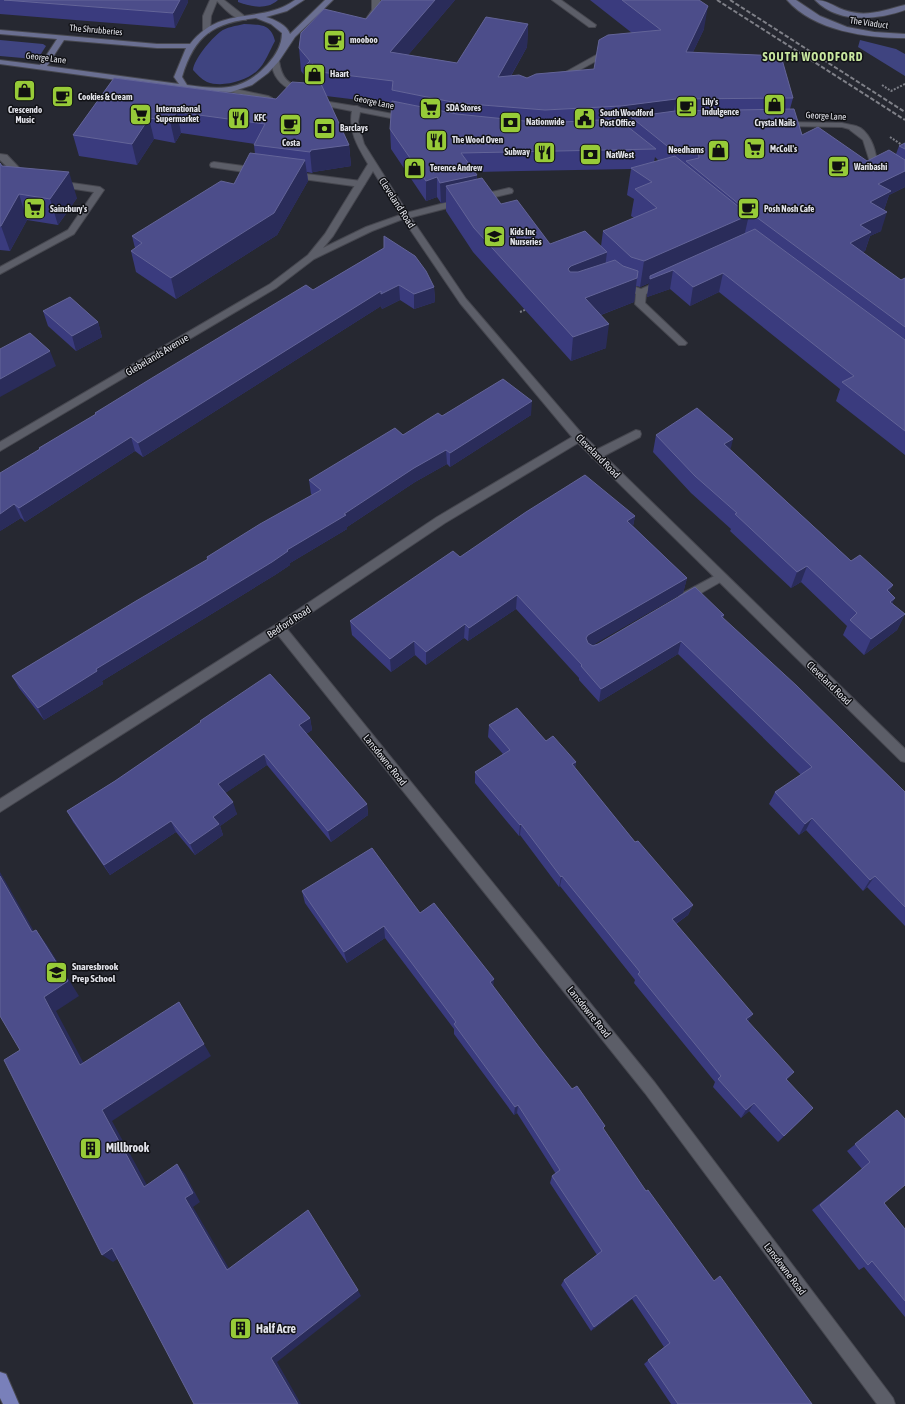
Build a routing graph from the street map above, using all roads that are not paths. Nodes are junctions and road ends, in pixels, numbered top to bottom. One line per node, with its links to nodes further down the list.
1 (214, 0): 14 (street)
2 (220, 0): 11 (street)
3 (329, 0): 18 (main road)
4 (376, 0): 12 (street)
5 (556, 0): 13 (street)
6 (791, 0): 16 (main road, The Viaduct)
7 (298, 2): 10 (main road)
8 (821, 2): 9 (main road, The Viaduct)
9 (905, 7)
10 (257, 17): 11 (main road); 18 (main road)
11 (243, 18): 14 (main road)
12 (360, 21)
13 (592, 25)
14 (206, 31): 19 (main road)
15 (0, 32): 17 (main road, The Shrubberies)
16 (905, 36)
17 (62, 37): 19 (main road, The Shrubberies); 23 (main road)
18 (286, 42): 21 (main road)
19 (191, 46): 25 (main road)
20 (621, 47): 24 (street)
21 (275, 61): 26 (main road); 29 (street, George Lane)
22 (0, 62): 23 (main road, George Lane)
23 (42, 68): 25 (main road, George Lane)
24 (546, 84)
25 (184, 86): 26 (main road)
26 (231, 90): 27 (street)
27 (275, 99)
28 (307, 101): 29 (street, George Lane)
29 (321, 101): 30 (street, George Lane)
30 (357, 108): 31 (street, George Lane); 34 (street, Cleveland Road)
31 (411, 120)
32 (771, 124): 38 (street, George Lane)
33 (0, 157): 39 (street)
34 (373, 164): 41 (street, Glebelands Avenue); 43 (street, Cleveland Road)
35 (214, 165): 36 (street)
36 (268, 172)
37 (284, 174): 41 (street)
38 (905, 178)
39 (33, 180)
40 (48, 182): 45 (street)
41 (362, 184): 44 (street, Glebelands Avenue)
42 (509, 191): 43 (street, Glebelands Avenue)
43 (405, 216): 44 (street, Glebelands Avenue); 51 (street, Cleveland Road)
44 (311, 257): 52 (street, Glebelands Avenue)
45 (0, 271)
46 (676, 276): 48 (street)
47 (613, 278): 48 (street)
48 (641, 292): 49 (street)
49 (682, 344)
50 (636, 434): 53 (street)
51 (579, 438): 53 (street, Cleveland Road); 56 (street, Bedford Road)
52 (0, 447)
53 (596, 455): 54 (street, Cleveland Road)
54 (720, 577): 55 (street); 57 (street, Cleveland Road)
55 (673, 605)
56 (279, 628): 58 (street, Bedford Road); 61 (street, Lansdowne Road)
57 (905, 758)
58 (0, 806)
59 (0, 1380): 60 (main road)
60 (11, 1404)
61 (886, 1404)

